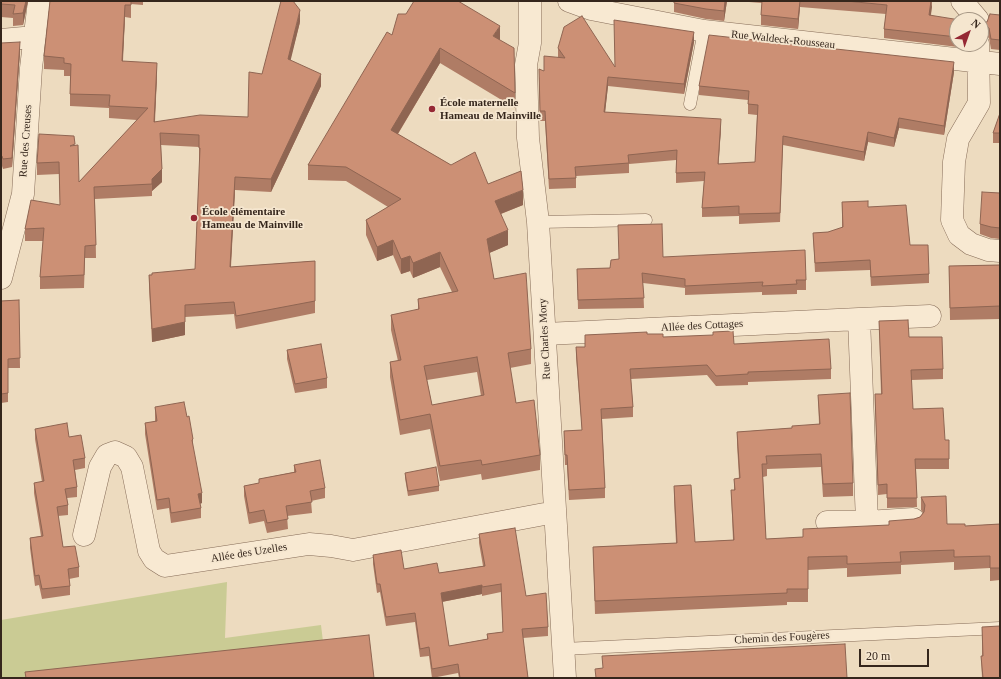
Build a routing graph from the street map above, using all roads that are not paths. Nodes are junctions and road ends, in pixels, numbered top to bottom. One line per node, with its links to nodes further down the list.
1 (39, 1): 7 (street, Rue des Creuses)
2 (530, 1): 13 (street, Rue Charles Mory)
3 (569, 1): 6 (street, Rue Waldeck-Rousseau)
4 (962, 1): 5 (street)
5 (971, 12)
6 (704, 31): 9 (street, Rue Waldeck-Rousseau); 11 (lane)
7 (34, 37): 8 (street); 15 (street, Rue des Creuses)
8 (1, 40)
9 (978, 53): 10 (street, Rue Waldeck-Rousseau); 14 (street)
10 (1000, 64)
11 (690, 104)
12 (646, 220): 13 (lane)
13 (538, 222): 18 (street, Rue Charles Mory)
14 (1000, 250)
15 (1, 278)
16 (930, 316): 17 (street, Allée des Cottages)
17 (859, 318): 18 (street, Allée des Cottages); 22 (street)
18 (545, 334): 19 (street, Rue Charles Mory)
19 (555, 512): 23 (street, Allée des Uzelles); 25 (street, Rue Charles Mory)
20 (912, 519): 22 (street)
21 (827, 522): 22 (street)
22 (867, 522)
23 (84, 535)
24 (1000, 628): 25 (lane, Chemin des Fougères)
25 (564, 649): 26 (street, Rue Charles Mory)
26 (565, 678)

